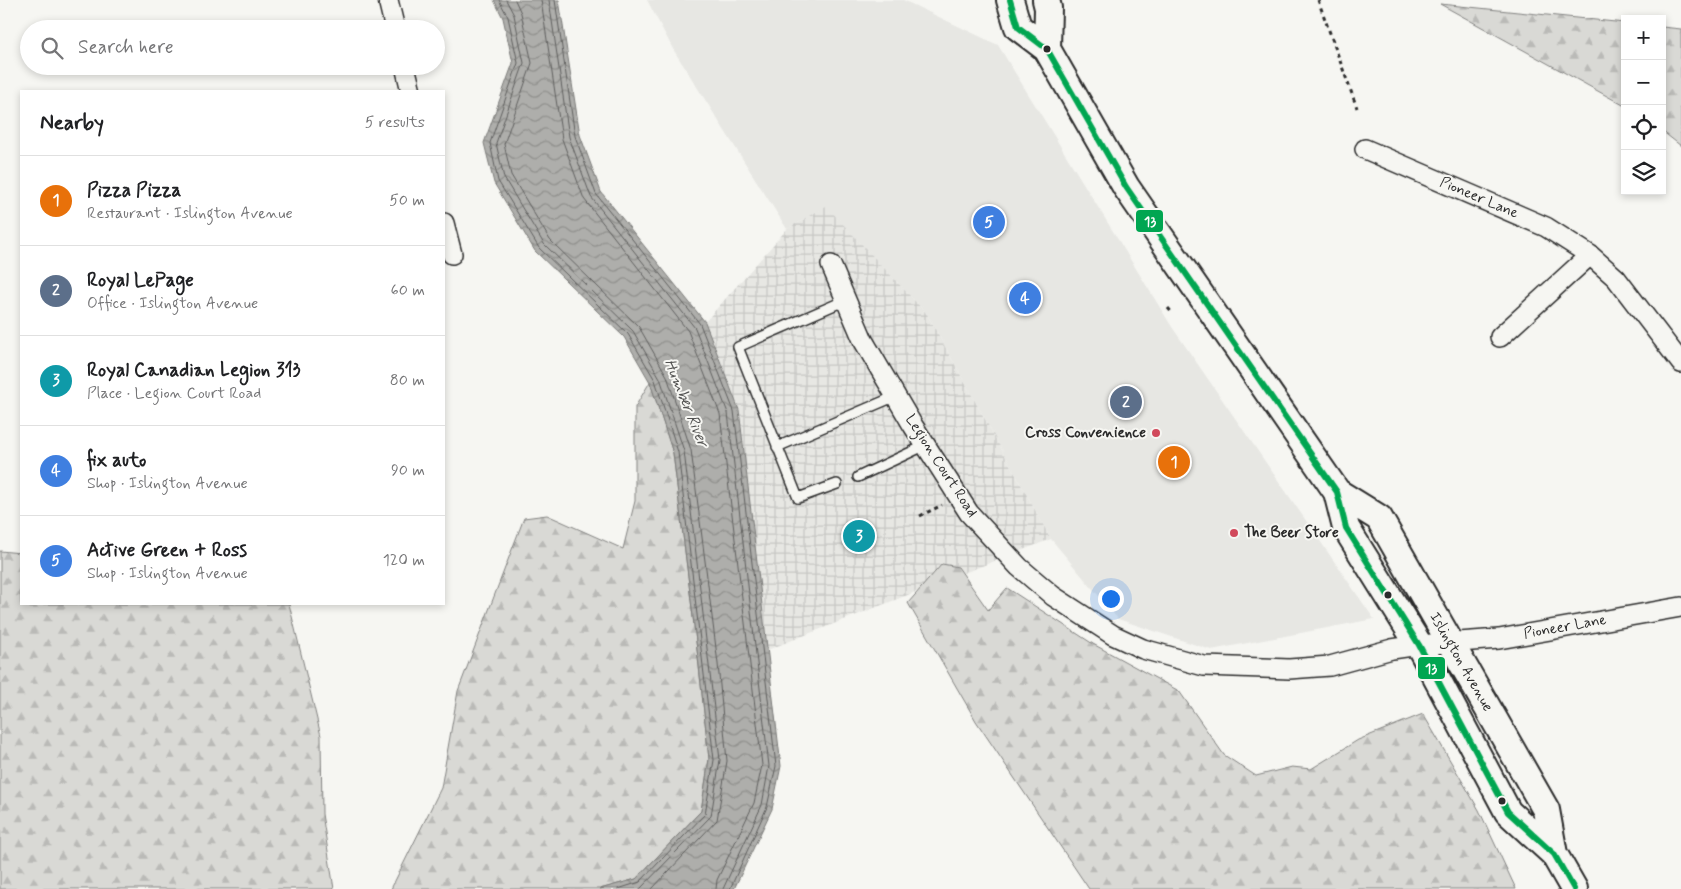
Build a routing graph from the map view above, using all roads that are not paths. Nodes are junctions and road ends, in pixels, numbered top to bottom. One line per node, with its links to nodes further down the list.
1 (388, 0): 4 (street)
2 (1010, 0): 5 (main road, Islington Avenue)
3 (1046, 0): 5 (main road)
4 (393, 20)
5 (1047, 49): 21 (main road, Islington Avenue)
6 (407, 75): 7 (street)
7 (411, 90)
8 (1365, 149): 11 (street, Pioneer Lane)
9 (445, 227): 10 (street)
10 (452, 254)
11 (1590, 255): 14 (street); 15 (street, Pioneer Lane)
12 (831, 265): 13 (street, Legion Court Road)
13 (846, 300): 16 (street, Legion Court Road); 18 (lane)
14 (1500, 337)
15 (1681, 363)
16 (896, 396): 17 (street, Legion Court Road); 18 (lane)
17 (926, 446): 19 (lane); 24 (street, Legion Court Road)
18 (777, 447): 20 (lane)
19 (858, 477)
20 (837, 484)
21 (1337, 492): 23 (main road, Islington Avenue); 24 (main road, Islington Avenue)
22 (1681, 607): 23 (street, Pioneer Lane)
23 (1449, 643): 24 (street, Legion Court Road); 25 (main road, Islington Avenue)
24 (1419, 645): 25 (main road, Islington Avenue)
25 (1554, 854): 26 (main road, Islington Avenue)
26 (1574, 889)

